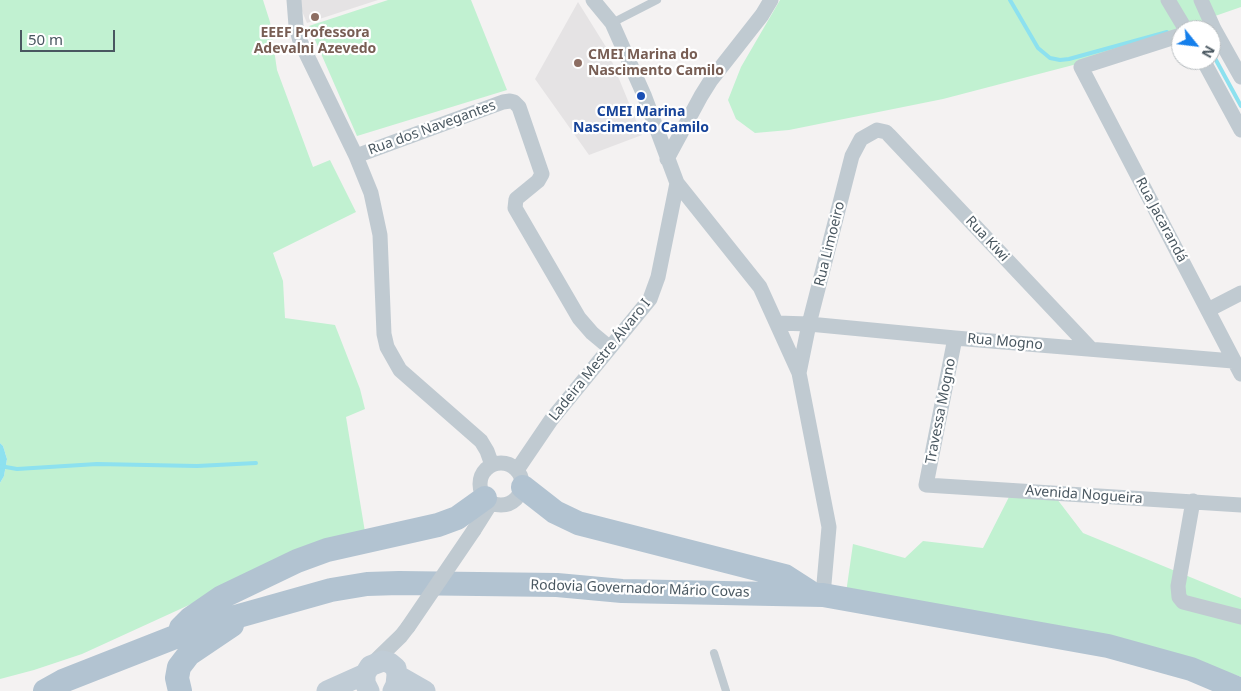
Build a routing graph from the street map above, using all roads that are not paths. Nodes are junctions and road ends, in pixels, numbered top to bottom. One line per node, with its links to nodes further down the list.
1 (294, 0): 14 (street)
2 (593, 0): 8 (street)
3 (657, 0): 8 (lane)
4 (771, 0): 15 (street)
5 (1168, 0): 7 (street)
6 (1201, 0): 11 (street)
7 (1180, 20)
8 (612, 23): 15 (street)
9 (1171, 38): 18 (street, Rua Jacarandá)
10 (1208, 70): 13 (street)
11 (1241, 77)
12 (881, 130): 20 (street, Rua Limoeiro); 23 (street, Rua Kiwi)
13 (1241, 130)
14 (356, 156): 22 (street, Rua dos Navegantes); 26 (street)
15 (667, 159): 16 (street)
16 (677, 183): 19 (street); 22 (street, Ladeira Mestre Álvaro I)
17 (1241, 293): 18 (street)
18 (1208, 310): 24 (street, Rua Jacarandá)
19 (777, 323): 20 (street, Rua Mogno); 25 (street)
20 (809, 324): 21 (street, Rua Mogno); 25 (street, Rua Limoeiro)
21 (955, 338): 23 (street, Rua Mogno); 28 (street, Travessa Mogno)
22 (610, 348): 27 (street, Ladeira Mestre Álvaro I)
23 (1091, 349): 24 (street, Rua Mogno)
24 (1237, 367)
25 (799, 373): 32 (street)
26 (492, 465): 27 (street); 29 (street)
27 (520, 478): 29 (street); 32 (main road)
28 (926, 485): 30 (street, Avenida Nogueira)
29 (488, 500): 35 (street, bridge); 36 (main road)
30 (1194, 501): 31 (street, Avenida Nogueira); 34 (street)
31 (1241, 505)
32 (818, 595): 33 (main road, Rodovia Governador Mário Covas); 40 (main road, Rodovia Governador Mário Covas)
33 (250, 612): 36 (main road, Rodovia Governador Mário Covas); 42 (main road)
34 (1241, 617)
35 (405, 631): 38 (street); 39 (street)
36 (170, 638): 41 (main road, Rodovia Governador Mário Covas)
37 (714, 653): 45 (lane)
38 (368, 677): 39 (street); 43 (street)
39 (395, 678): 44 (street)
40 (1241, 690)
41 (45, 691)
42 (180, 691)
43 (327, 691)
44 (425, 691)
45 (726, 691)

